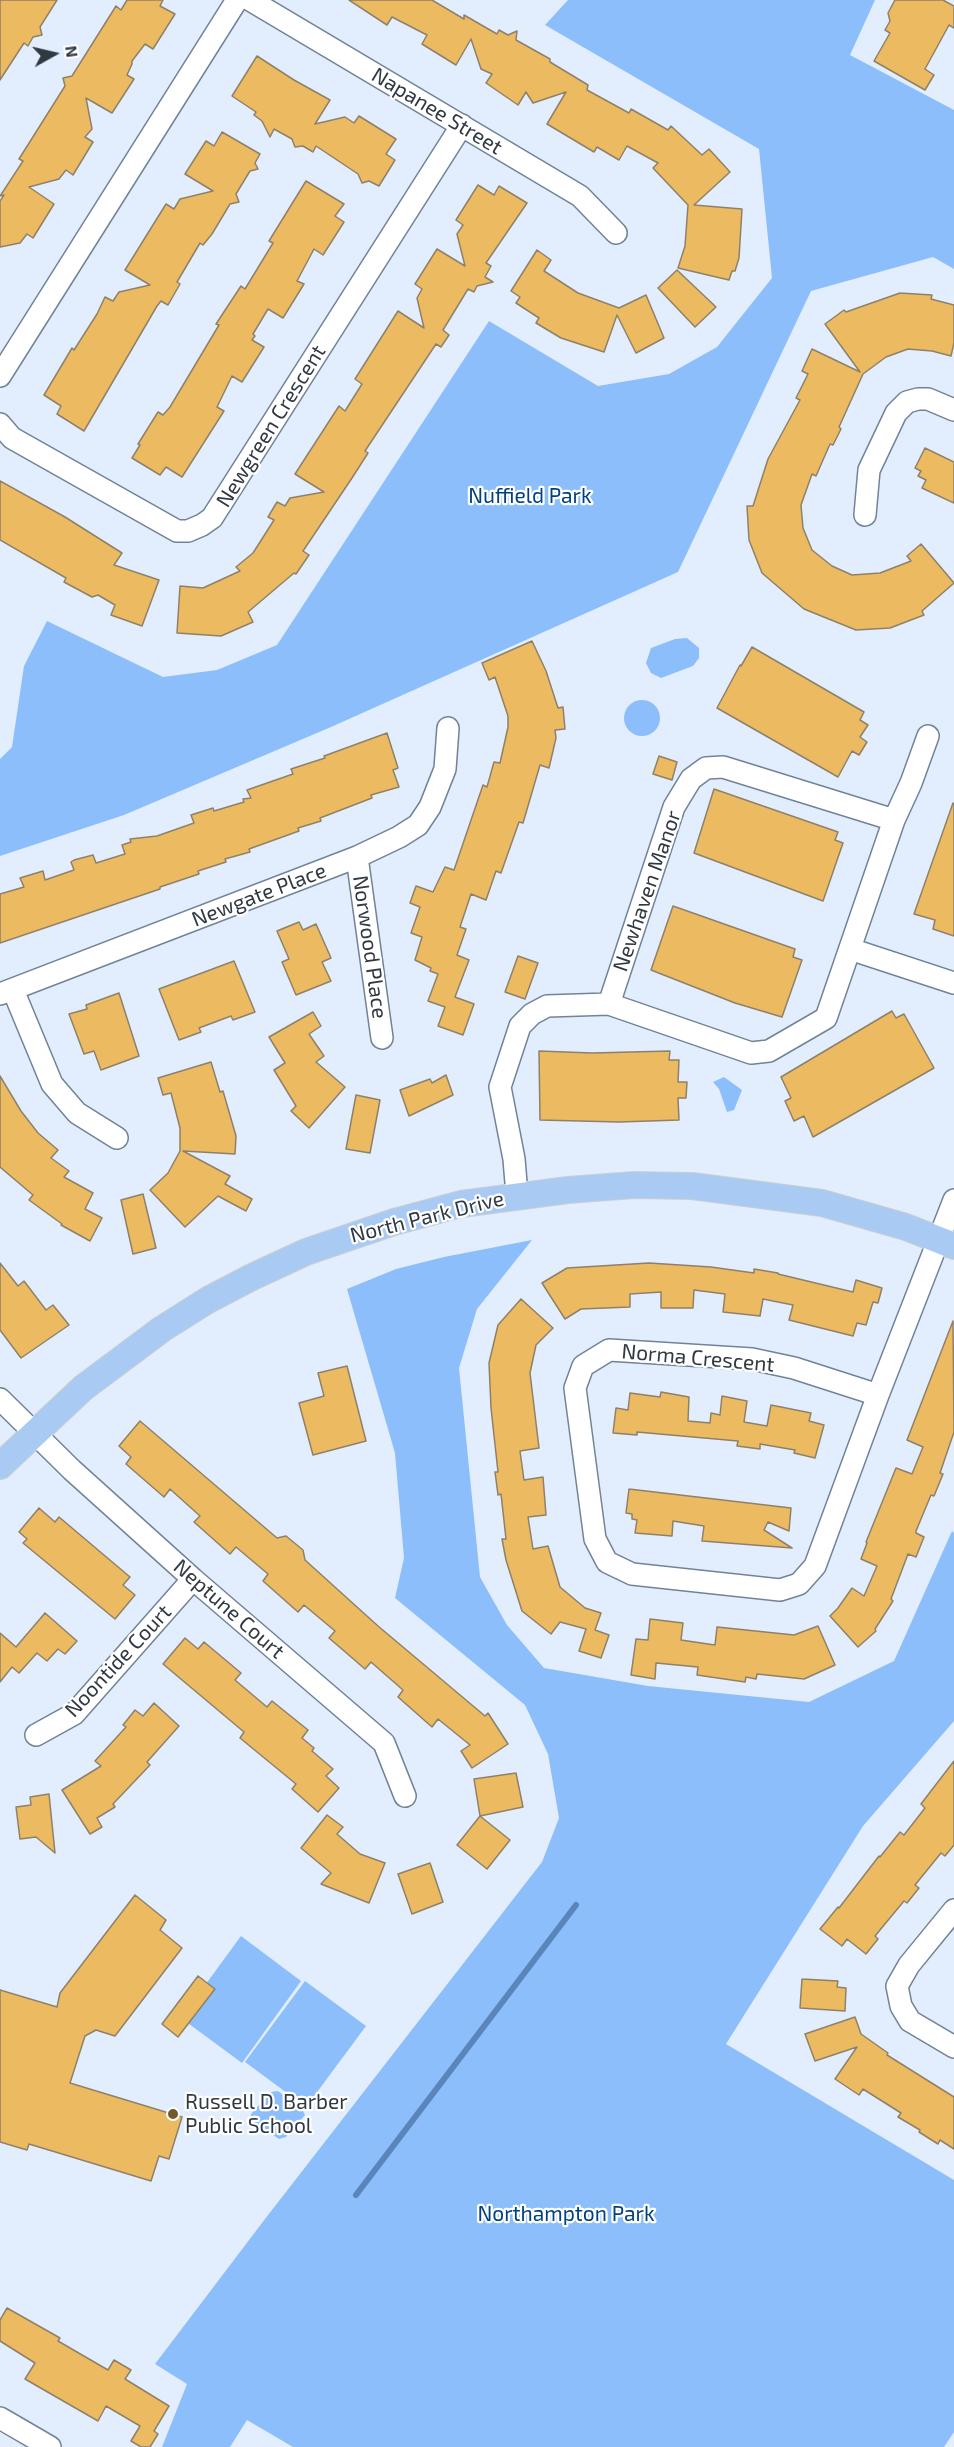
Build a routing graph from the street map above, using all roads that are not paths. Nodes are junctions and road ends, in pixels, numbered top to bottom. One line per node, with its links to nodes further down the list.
1 (237, 0): 5 (street)
2 (250, 0): 3 (street, Napanee Street)
3 (462, 125): 4 (street, Napanee Street); 7 (street, Newgreen Crescent)
4 (616, 233)
5 (0, 376)
6 (954, 410): 8 (street)
7 (0, 424)
8 (865, 515)
9 (448, 728): 12 (street, Newgate Place)
10 (928, 736): 11 (street)
11 (894, 820): 13 (street); 16 (street, Newhaven Manor)
12 (357, 856): 15 (street, Newgate Place); 17 (street, Norwood Place)
13 (850, 950): 14 (street); 16 (street)
14 (954, 983)
15 (7, 992): 18 (street)
16 (609, 1004): 19 (street)
17 (382, 1038)
18 (117, 1138)
19 (517, 1195): 21 (main road, North Park Drive); 24 (main road, North Park Drive)
20 (954, 1200): 21 (street, Norma Crescent)
21 (946, 1243): 22 (street, Norma Crescent)
22 (878, 1395): 22 (street, Norma Crescent)
23 (0, 1399): 24 (street, Neptune Court)
24 (34, 1432): 25 (main road, North Park Drive); 26 (street, Neptune Court)
25 (0, 1466)
26 (193, 1579): 27 (street, Noontide Court); 28 (street, Neptune Court)
27 (36, 1736)
28 (405, 1796)
29 (954, 1910): 30 (street)
30 (954, 2047)
31 (0, 2418): 32 (street)
32 (41, 2445)

